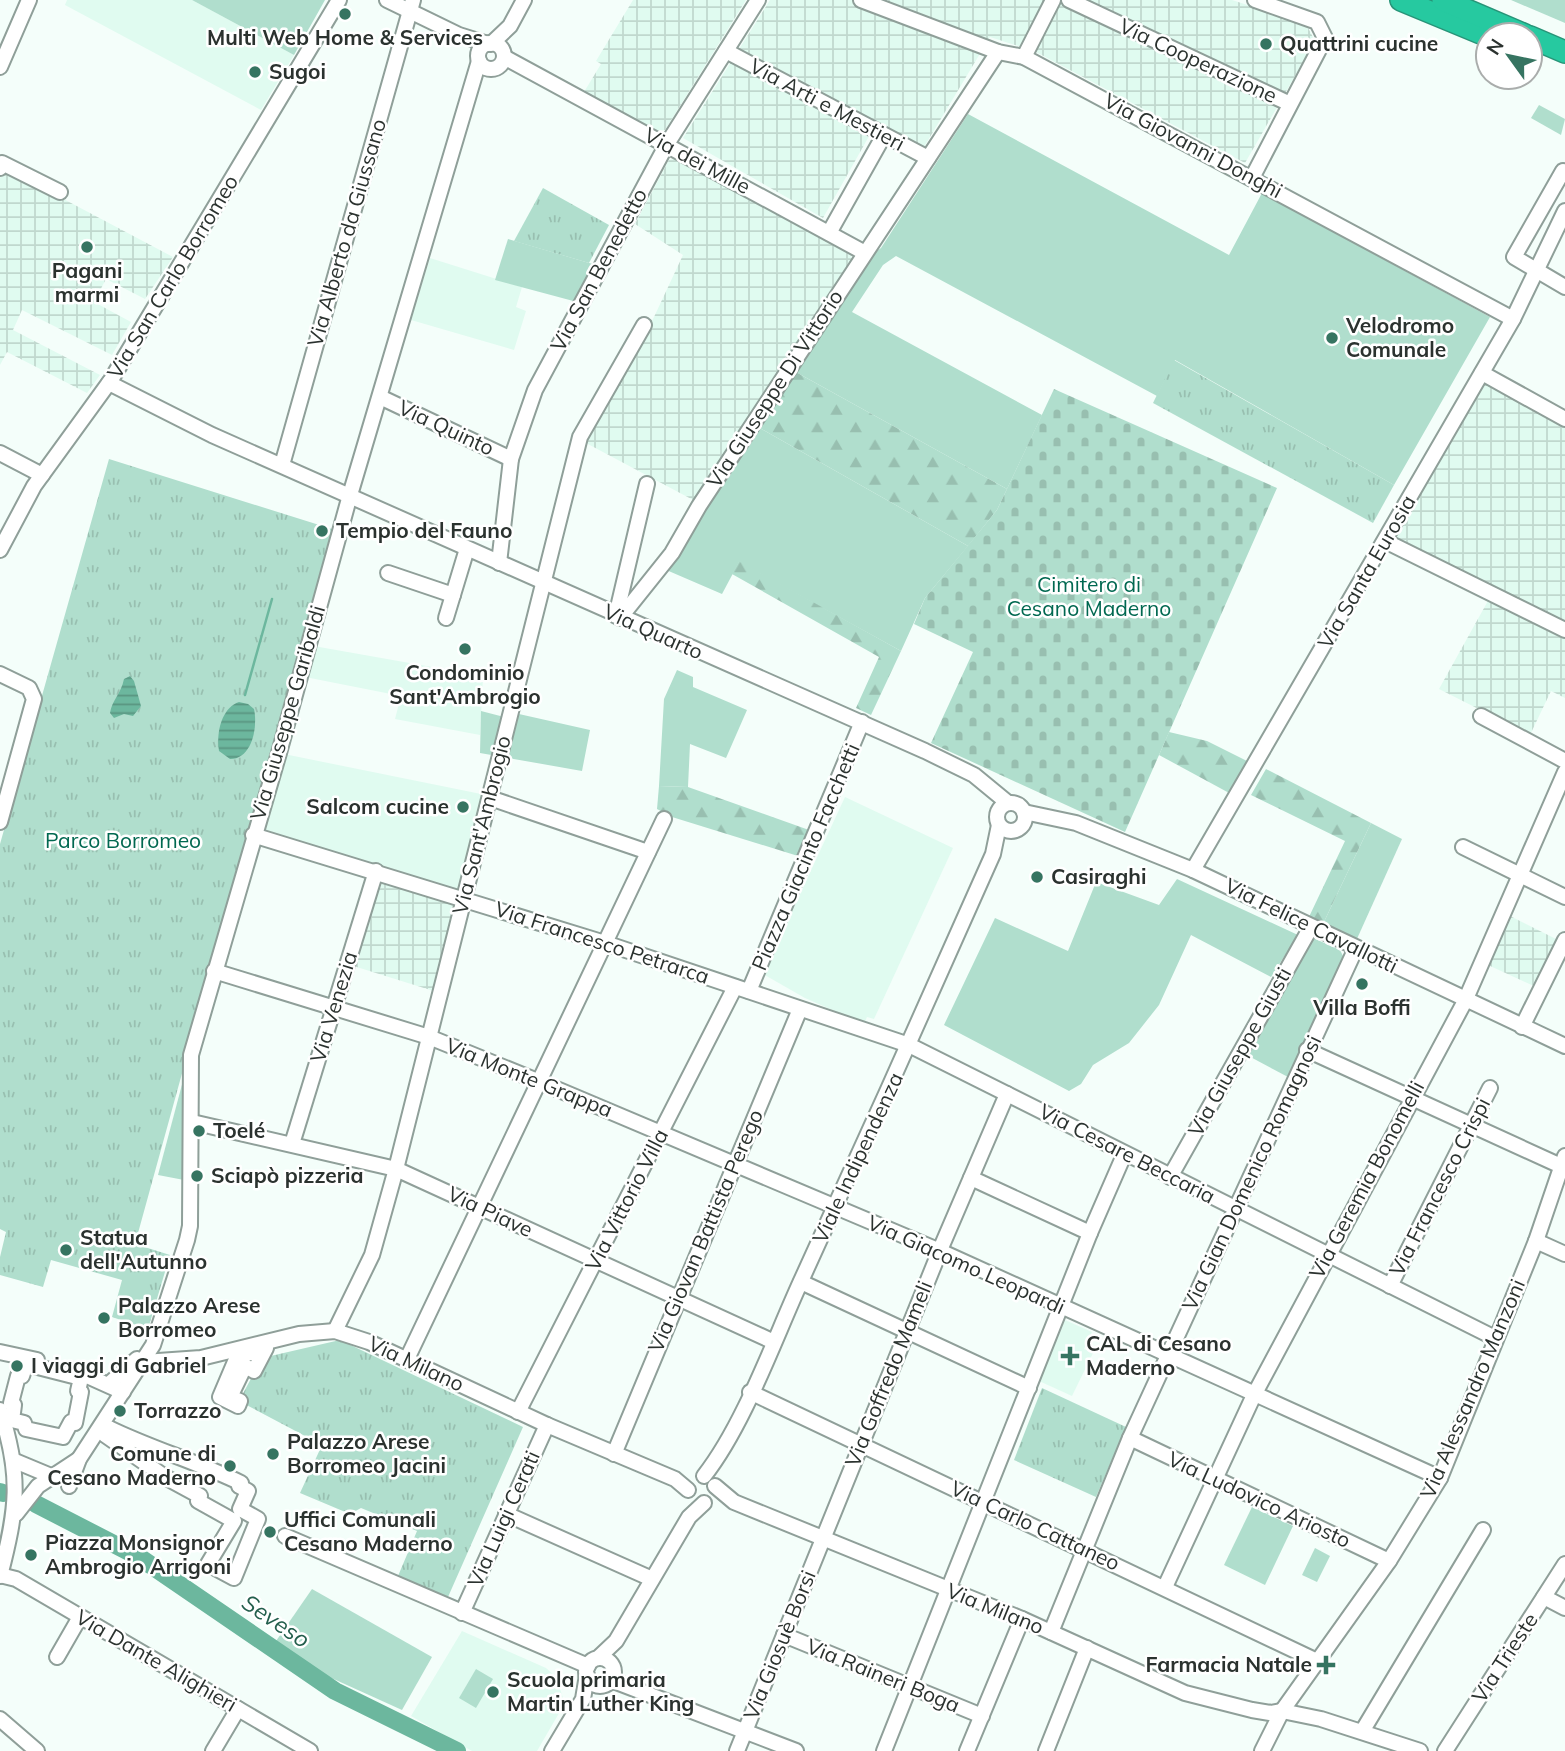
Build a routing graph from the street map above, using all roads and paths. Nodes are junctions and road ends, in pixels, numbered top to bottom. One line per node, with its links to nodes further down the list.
1 (29, 0): 24 (street)
2 (339, 0): 45 (street, Via San Carlo Borromeo)
3 (387, 0): 12 (street)
4 (524, 0): 14 (street, Via Giuseppe Garibaldi)
5 (758, 0): 18 (street, Via San Benedetto)
6 (862, 0): 19 (street, Via Giovanni Donghi)
7 (1053, 0): 21 (street)
8 (1069, 0): 27 (street, Via Cooperazione)
9 (1255, 0): 27 (street)
10 (1401, 0): 15 (highway)
11 (1443, 0): 13 (highway)
12 (411, 6): 17 (street); 50 (street, Via Alberto da Giussano)
13 (1492, 21)
14 (510, 26): 17 (street, Via Giuseppe Garibaldi); 23 (street, Via Giuseppe Garibaldi)
15 (1474, 30)
16 (1544, 43): 20 (highway)
17 (484, 51): 23 (street); 23 (street); 26 (street, Via Giuseppe Garibaldi)
18 (726, 51): 28 (street, Via Arti e Mestieri); 29 (street, Via San Benedetto)
19 (998, 52): 21 (street, Via Giovanni Donghi); 30 (street, Via Giuseppe Di Vittorio)
20 (1565, 52)
21 (1024, 57): 33 (street, Via Giovanni Donghi)
22 (1544, 59): 25 (highway)
23 (500, 61): 26 (street, Via Giuseppe Garibaldi); 29 (street, Via dei Mille)
24 (0, 67)
25 (1565, 68)
26 (466, 103): 46 (street, Via Giuseppe Garibaldi)
27 (1288, 103): 33 (street)
28 (884, 135): 30 (street, Via Arti e Mestieri); 36 (street)
29 (667, 145): 36 (street, Via dei Mille); 49 (street, Via San Benedetto)
30 (928, 158): 39 (street, Via Giuseppe Di Vittorio)
31 (1, 166): 34 (street)
32 (1563, 171): 40 (street)
33 (1252, 177): 42 (street, Via Giovanni Donghi)
34 (60, 192)
35 (1565, 211): 38 (street, Via Santa Eurosia)
36 (829, 233): 39 (street, Via dei Mille)
37 (1565, 235): 38 (street)
38 (1549, 243): 40 (street, Via Santa Eurosia)
39 (864, 253): 61 (street, Via Giuseppe Di Vittorio)
40 (1537, 272): 41 (street); 42 (street, Via Santa Eurosia)
41 (1565, 288)
42 (1513, 319): 44 (street, Via Santa Eurosia)
43 (644, 325): 59 (street, Via Sant'Ambrogio)
44 (1482, 373): 47 (street); 54 (street, Via Santa Eurosia)
45 (109, 383): 50 (street, Via Quarto); 51 (street, Via San Carlo Borromeo)
46 (380, 397): 49 (street, Via Quinto); 53 (street, Via Giuseppe Garibaldi)
47 (1565, 419)
48 (0, 453): 51 (street)
49 (511, 459): 57 (street, Via San Benedetto)
50 (282, 465): 53 (street, Via Quarto)
51 (42, 475): 55 (street, Via San Carlo Borromeo)
52 (647, 484): 61 (street)
53 (350, 495): 57 (street, Via Quarto); 73 (street, Via Giuseppe Garibaldi)
54 (1385, 541): 63 (street); 76 (street, Via Santa Eurosia)
55 (1, 546)
56 (466, 552): 60 (street)
57 (499, 563): 59 (street, Via Quarto)
58 (388, 573): 60 (street)
59 (542, 581): 61 (street, Via Quarto); 69 (street, Via Sant'Ambrogio)
60 (453, 595): 62 (street)
61 (618, 617): 66 (street, Via Quarto)
62 (446, 618)
63 (1565, 630)
64 (0, 674): 72 (street)
65 (1481, 716): 67 (street)
66 (862, 722): 70 (street, Via Quarto); 86 (street, Piazza Giacinto Facchetti)
67 (1565, 761)
68 (1565, 772): 78 (street, Via Geremia Bonomelli)
69 (491, 798): 75 (street); 80 (street, Via Sant'Ambrogio)
70 (1010, 818): 76 (street, Via Felice Cavallotti); 92 (street, Viale Indipendenza)
71 (664, 819): 75 (street)
72 (0, 822)
73 (253, 835): 77 (street, Via Francesco Petrarca); 85 (street, Via Giuseppe Garibaldi)
74 (1463, 847): 78 (street)
75 (648, 852): 83 (street)
76 (1193, 870): 81 (street, Via Felice Cavallotti)
77 (376, 871): 80 (street, Via Francesco Petrarca); 88 (street, Via Venezia)
78 (1521, 875): 79 (street); 87 (street, Via Geremia Bonomelli)
79 (1565, 897)
80 (464, 898): 83 (street, Via Francesco Petrarca); 91 (street, Via Sant'Ambrogio)
81 (1311, 927): 84 (street, Via Felice Cavallotti); 107 (street, Via Giuseppe Giusti)
82 (1565, 940): 90 (street)
83 (605, 943): 86 (street, Via Francesco Petrarca); 95 (street)
84 (1356, 948): 87 (street, Via Felice Cavallotti); 94 (street, Via Gian Domenico Romagnosi)
85 (214, 971): 88 (street, Via Monte Grappa); 99 (street, Via Giuseppe Garibaldi)
86 (742, 989): 89 (street, Via Francesco Petrarca); 101 (street, Via Vittorio Villa)
87 (1465, 1000): 90 (street, Via Felice Cavallotti); 98 (street, Via Geremia Bonomelli)
88 (333, 1008): 91 (street, Via Monte Grappa); 102 (street, Via Venezia)
89 (800, 1009): 92 (street, Via Francesco Petrarca); 105 (street, Via Giovan Battista Perego)
90 (1522, 1027): 93 (street, Via Felice Cavallotti)
91 (429, 1037): 95 (street, Via Monte Grappa); 106 (street, Via Sant'Ambrogio)
92 (909, 1045): 97 (street, Via Cesare Beccaria); 110 (street, Viale Indipendenza)
93 (1565, 1045)
94 (1307, 1050): 98 (street); 111 (street, Via Gian Domenico Romagnosi)
95 (540, 1082): 101 (street, Via Monte Grappa); 109 (street)
96 (1490, 1088): 100 (street, Via Francesco Crispi)
97 (1007, 1094): 103 (street, Via Cesare Beccaria); 108 (street, Via Goffredo Mameli)
98 (1412, 1096): 100 (street); 115 (street, Via Geremia Bonomelli)
99 (192, 1122): 102 (street, Via Piave); 122 (street, Via Giuseppe Garibaldi)
100 (1472, 1125): 104 (street); 119 (street, Via Francesco Crispi)
101 (662, 1133): 105 (street, Via Monte Grappa); 117 (street, Via Vittorio Villa)
102 (292, 1144): 106 (street, Via Piave)
103 (1124, 1154): 107 (street, Via Cesare Beccaria); 112 (street)
104 (1563, 1161): 113 (street, Via Alessandro Manzoni)
105 (735, 1165): 110 (street, Via Monte Grappa); 120 (street, Via Giovan Battista Perego)
106 (396, 1169): 109 (street, Via Piave); 123 (street, Via Sant'Ambrogio)
107 (1170, 1177): 111 (street, Via Cesare Beccaria)
108 (971, 1178): 112 (street); 114 (street, Via Goffredo Mameli)
109 (478, 1206): 117 (street, Via Piave); 129 (street)
110 (836, 1206): 114 (street, Via Giacomo Leopardi); 118 (street, Viale Indipendenza)
111 (1236, 1209): 115 (street, Via Cesare Beccaria); 128 (street, Via Gian Domenico Romagnosi)
112 (1090, 1233): 121 (street)
113 (1536, 1241): 116 (street); 125 (street, Via Alessandro Manzoni)
114 (940, 1251): 121 (street, Via Giacomo Leopardi); 124 (street, Via Goffredo Mameli)
115 (1328, 1254): 119 (street, Via Cesare Beccaria); 136 (street, Via Geremia Bonomelli)
116 (1565, 1254)
117 (596, 1261): 120 (street, Via Piave); 139 (street, Via Vittorio Villa)
118 (801, 1282): 124 (street); 126 (street, Viale Indipendenza)
119 (1390, 1286): 125 (street, Via Cesare Beccaria)
120 (676, 1299): 126 (street, Via Piave); 144 (street, Via Giovan Battista Perego)
121 (1060, 1308): 128 (street, Via Giacomo Leopardi); 133 (street)
122 (157, 1329): 130 (street, Via Giuseppe Garibaldi); 132 (street, Via Giuseppe Garibaldi)
123 (335, 1331): 129 (street, Via Milano); 130 (street, Via Milano)
124 (907, 1333): 133 (street); 143 (street, Via Goffredo Mameli)
125 (1495, 1338): 148 (street, Via Alessandro Manzoni)
126 (774, 1342): 135 (street, Viale Indipendenza)
127 (0, 1352): 132 (street)
128 (1169, 1355): 136 (street, Via Giacomo Leopardi); 142 (street, Via Gian Domenico Romagnosi)
129 (407, 1359): 139 (street, Via Milano)
130 (144, 1362): 134 (street, Via Giuseppe Garibaldi)
131 (81, 1378): 131 (street)
132 (109, 1384): 134 (street)
133 (1029, 1388): 152 (street)
134 (123, 1392): 145 (street, Via Giuseppe Garibaldi)
135 (750, 1392): 143 (street, Via Carlo Cattaneo); 151 (street, Viale Indipendenza)
136 (1254, 1395): 148 (street, Via Giacomo Leopardi); 149 (street, Via Geremia Bonomelli)
137 (224, 1399): 137 (street)
138 (0, 1410): 146 (street)
139 (518, 1412): 140 (street, Via Milano)
140 (547, 1425): 144 (street, Via Milano); 155 (street, Via Luigi Cerati)
141 (105, 1435): 141 (street)
142 (1130, 1438): 149 (street, Via Ludovico Ariosto); 159 (street, Via Gian Domenico Romagnosi)
143 (860, 1445): 152 (street, Via Carlo Cattaneo); 158 (street, Via Goffredo Mameli)
144 (614, 1454): 151 (street, Via Milano)
145 (79, 1459): 147 (street); 150 (street)
146 (15, 1461): 147 (street); 154 (street)
147 (51, 1476): 154 (street)
148 (1440, 1478): 160 (street, Via Alessandro Manzoni)
149 (1214, 1479): 160 (street, Via Ludovico Ariosto); 164 (street, Via Geremia Bonomelli)
150 (69, 1486)
151 (702, 1487): 158 (street, Via Milano); 163 (street)
152 (982, 1502): 159 (street, Via Carlo Cattaneo); 165 (street)
153 (0, 1509): 154 (street)
154 (16, 1514): 162 (street)
155 (506, 1514): 163 (street); 168 (street, Via Luigi Cerati)
156 (1483, 1530): 186 (street)
157 (285, 1536): 168 (street)
158 (822, 1538): 165 (street, Via Milano); 172 (street, Via Giosuè Borsi)
159 (1085, 1550): 164 (street, Via Carlo Cattaneo); 171 (street, Via Gian Domenico Romagnosi)
160 (1389, 1561): 176 (street, Via Alessandro Manzoni)
161 (1565, 1564): 166 (street, Via Trieste)
162 (0, 1575): 169 (street, Via Dante Alighieri)
163 (652, 1578): 173 (street)
164 (1166, 1587): 176 (street, Via Carlo Cattaneo)
165 (948, 1589): 170 (street, Via Milano); 179 (street)
166 (1544, 1597): 167 (street); 198 (street, Via Trieste)
167 (1565, 1608)
168 (462, 1613): 177 (street)
169 (80, 1616): 175 (street); 181 (street, Via Dante Alighieri)
170 (1022, 1619): 171 (street, Via Milano); 183 (street)
171 (1051, 1632): 174 (street, Via Milano)
172 (784, 1635): 179 (street, Via Raineri Boga); 185 (street, Via Giosuè Borsi)
173 (616, 1641): 177 (street); 178 (street)
174 (1087, 1648): 182 (street, Via Milano); 195 (street)
175 (57, 1657)
176 (1319, 1662): 182 (street, Via Alessandro Manzoni)
177 (591, 1667): 178 (street); 178 (street); 180 (street)
178 (609, 1677): 180 (street); 185 (street)
179 (909, 1688): 183 (street, Via Raineri Boga); 193 (street)
180 (583, 1699): 190 (street)
181 (238, 1709): 188 (street); 189 (street, Via Dante Alighieri)
182 (1282, 1711): 186 (street, Via Milano); 196 (street, Via Alessandro Manzoni)
183 (982, 1716): 194 (street)
184 (0, 1718): 187 (street)
185 (746, 1730): 191 (street, Via Giosuè Borsi); 192 (street)
186 (1363, 1730): 197 (street, Via Milano)
187 (37, 1751)
188 (213, 1751)
189 (310, 1751)
190 (552, 1751)
191 (737, 1751)
192 (796, 1751)
193 (884, 1751)
194 (967, 1751)
195 (1046, 1751)
196 (1262, 1751)
197 (1420, 1751)
198 (1445, 1751)

